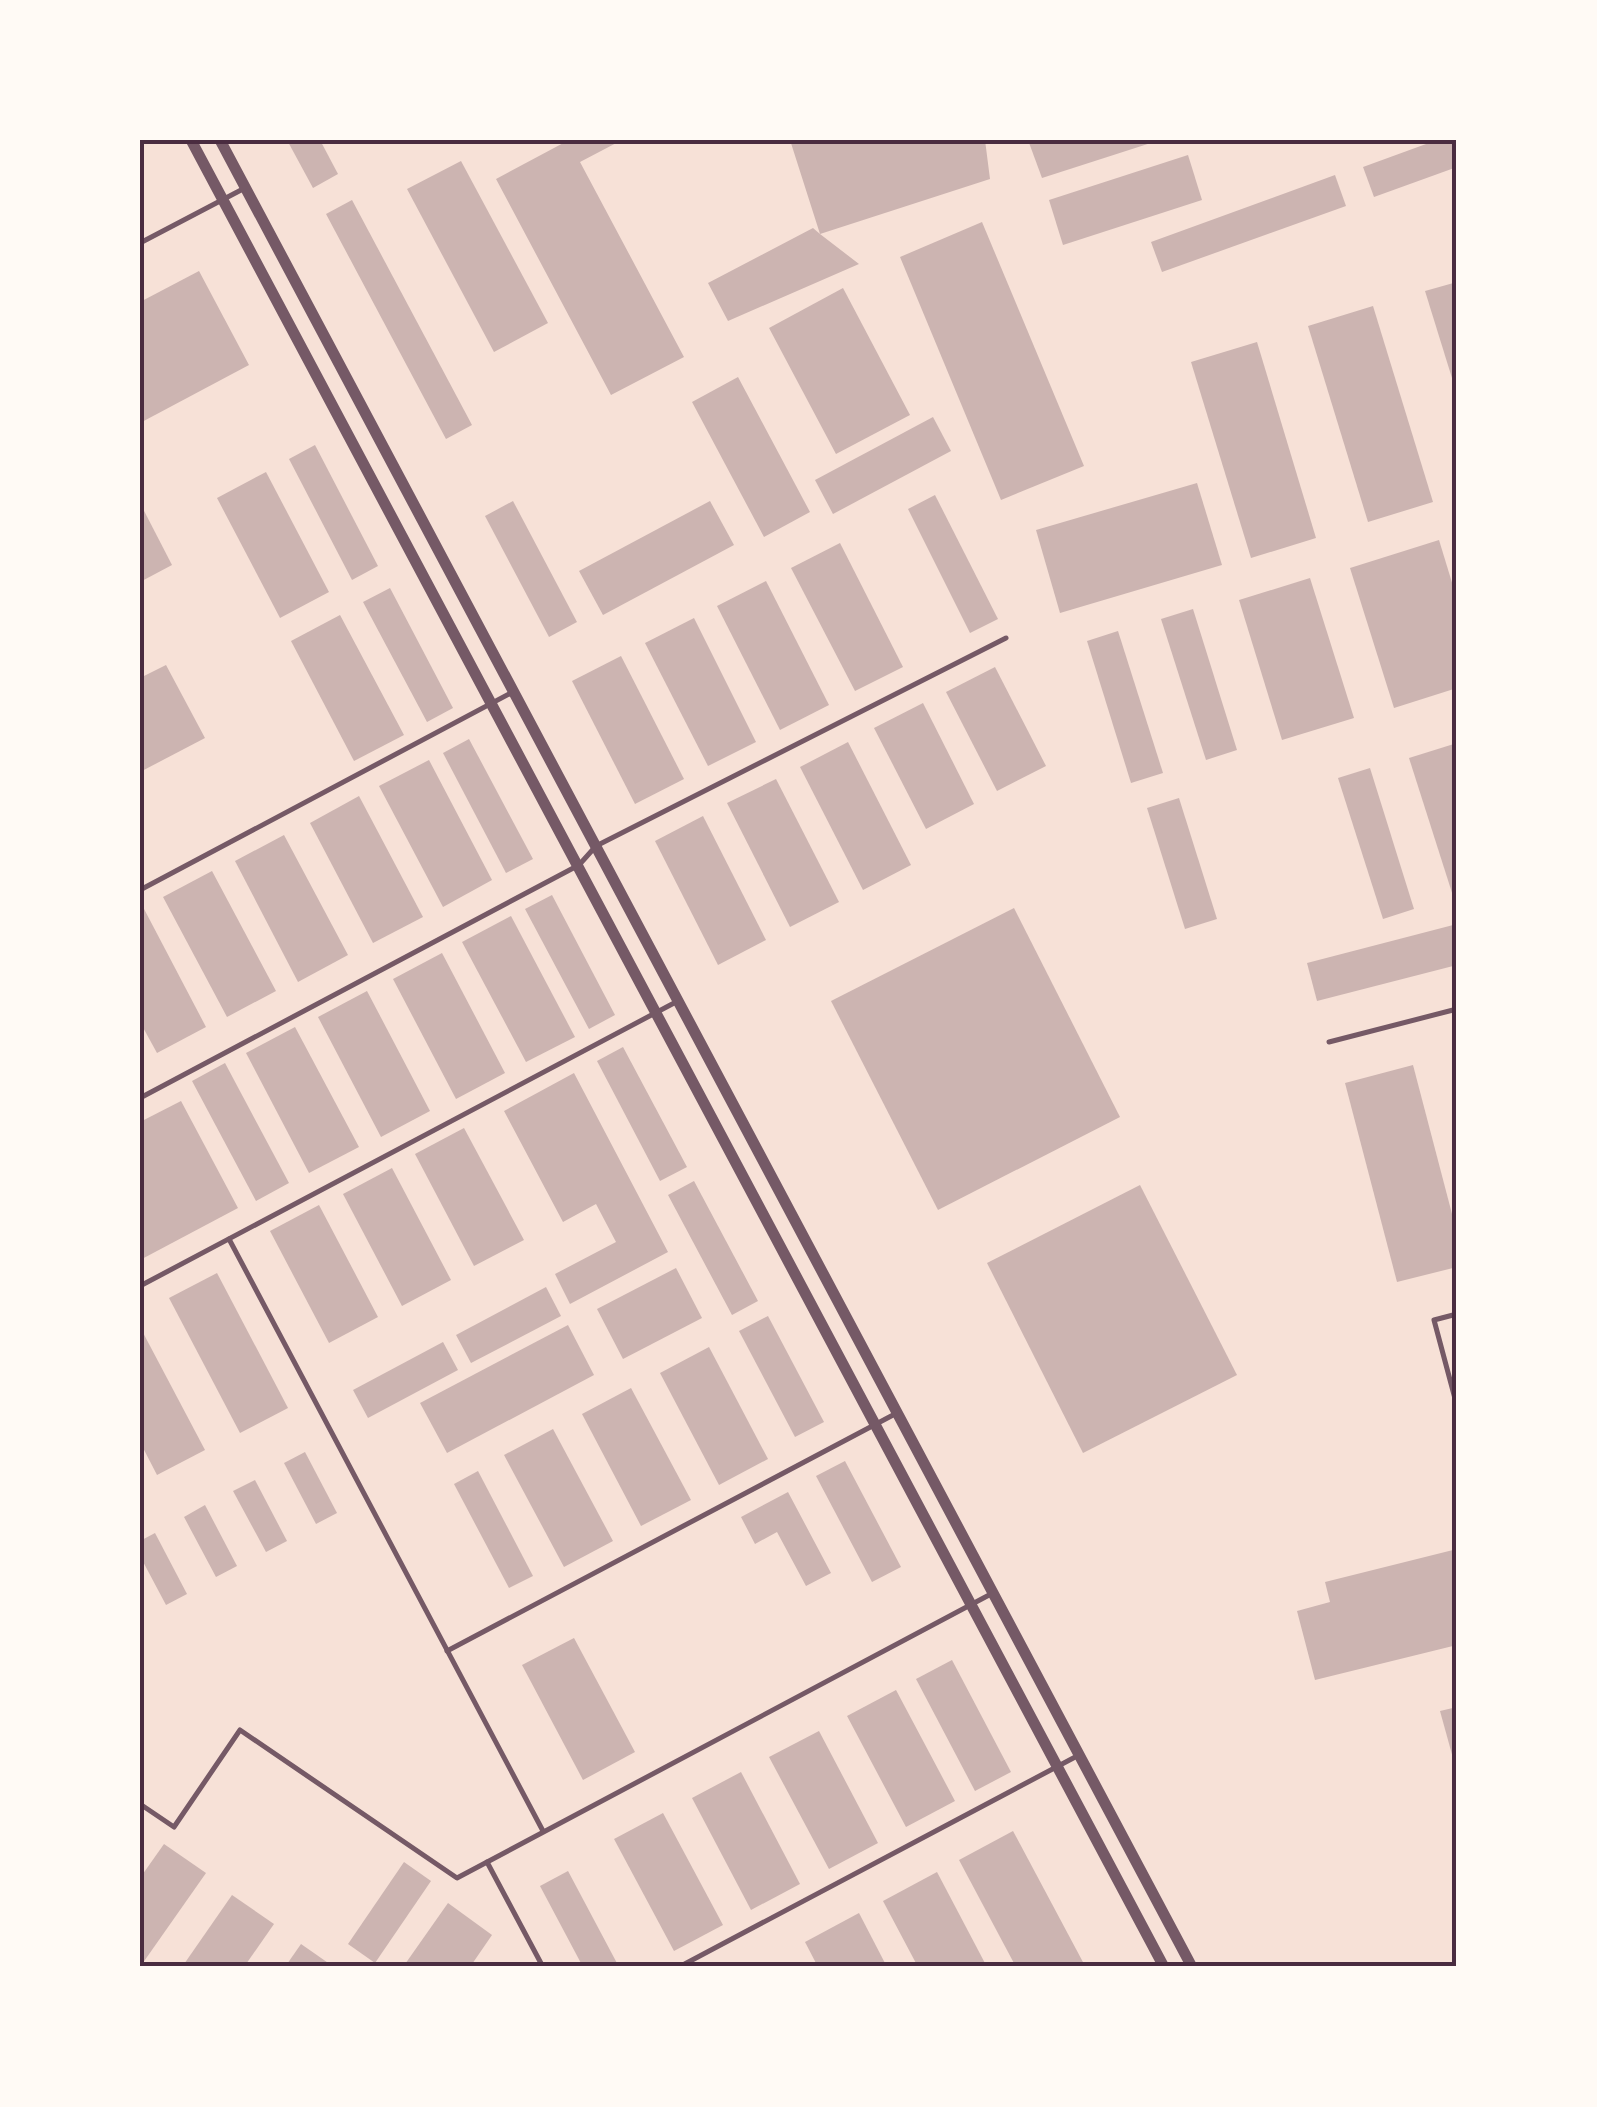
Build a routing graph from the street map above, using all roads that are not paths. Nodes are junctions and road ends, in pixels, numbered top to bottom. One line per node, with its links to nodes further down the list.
1 (192, 140): 4 (street)
2 (220, 140): 3 (street)
3 (245, 188): 4 (lane); 7 (street)
4 (223, 199): 5 (lane); 8 (street)
5 (140, 243)
6 (1006, 638): 9 (lane)
7 (514, 692): 8 (lane); 9 (street)
8 (492, 704): 10 (street); 11 (lane)
9 (596, 846): 10 (lane); 12 (street)
10 (579, 866): 14 (street); 16 (lane)
11 (140, 890)
12 (678, 1001): 14 (lane); 21 (street)
13 (1457, 1009): 15 (lane)
14 (656, 1012): 17 (lane); 22 (street)
15 (1329, 1042)
16 (140, 1098)
17 (229, 1239): 18 (lane); 25 (lane)
18 (140, 1286)
19 (1457, 1314): 20 (lane)
20 (1457, 1406)
21 (898, 1413): 22 (lane); 23 (street)
22 (875, 1424): 24 (street); 25 (lane)
23 (993, 1593): 24 (lane); 26 (street)
24 (971, 1605): 27 (street); 29 (lane)
25 (447, 1651): 29 (lane)
26 (1080, 1755): 27 (lane); 34 (street)
27 (1057, 1767): 32 (lane); 33 (street)
28 (140, 1804): 30 (lane)
29 (543, 1831): 30 (lane)
30 (487, 1862): 31 (lane)
31 (543, 1967)
32 (680, 1967)
33 (1164, 1967)
34 (1192, 1967)

